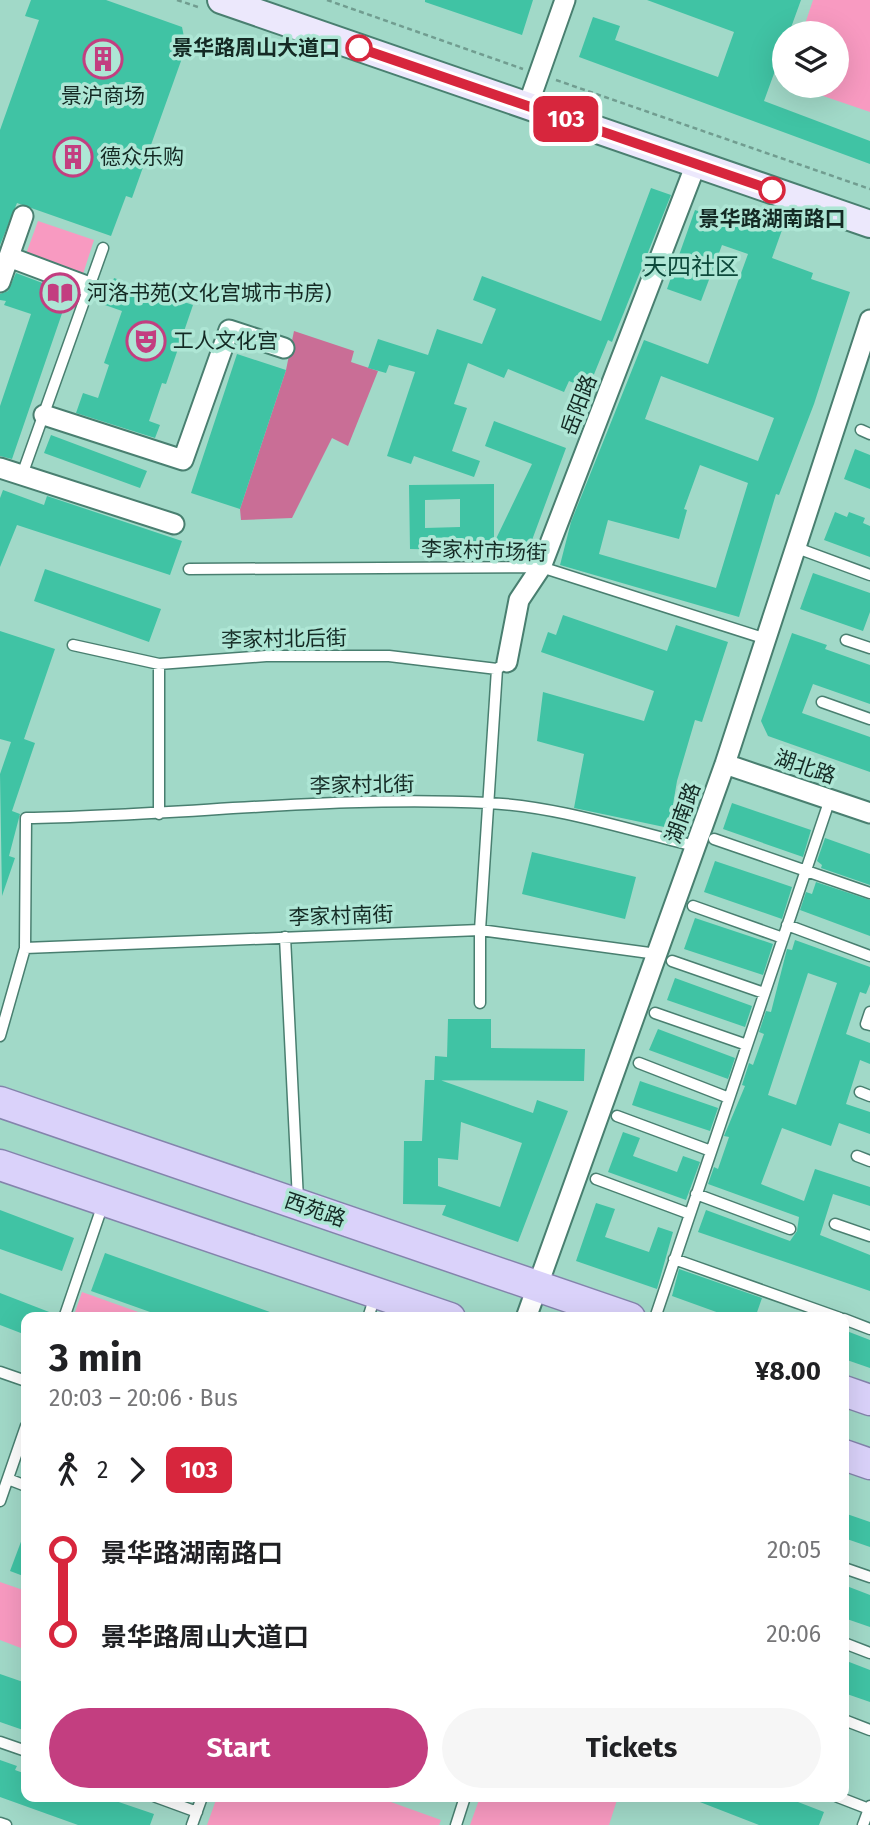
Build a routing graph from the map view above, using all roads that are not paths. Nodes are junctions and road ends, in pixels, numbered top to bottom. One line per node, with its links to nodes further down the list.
1 (221, 0): 4 (main road)
2 (273, 0): 4 (main road)
3 (565, 0): 4 (street)
4 (533, 90): 5 (main road); 6 (main road)
5 (696, 164): 8 (main road); 20 (street, 岳阳路)
6 (870, 209)
7 (23, 216): 10 (street)
8 (870, 224)
9 (103, 248): 12 (lane)
10 (9, 257): 11 (street); 12 (street)
11 (0, 282)
12 (89, 287): 15 (lane)
13 (870, 320): 19 (street, 湖南路)
14 (284, 348): 15 (street)
15 (44, 415): 17 (lane)
16 (0, 468): 17 (street)
17 (22, 475): 18 (street)
18 (174, 524)
19 (797, 548): 22 (lane); 23 (street, 湖南路)
20 (541, 567): 21 (lane, 李家村市场街); 23 (lane, 李家村市场街); 28 (street, 岳阳路)
21 (189, 569)
22 (870, 575)
23 (766, 639): 31 (street, 湖南路)
24 (846, 640): 26 (lane)
25 (73, 645): 27 (lane, 李家村北后街)
26 (870, 648)
27 (159, 664): 28 (lane, 李家村北后街); 35 (lane)
28 (502, 666): 33 (lane)
29 (822, 702): 30 (lane)
30 (870, 719)
31 (725, 764): 32 (street, 湖北路); 36 (street, 湖南路)
32 (830, 799): 34 (street, 湖北路); 37 (lane)
33 (488, 803): 35 (lane, 李家村北街); 36 (lane, 李家村北街); 41 (lane)
34 (870, 813)
35 (159, 814): 44 (lane, 李家村北街)
36 (705, 842): 37 (lane, 李家村北街); 46 (street, 湖南路)
37 (806, 870): 38 (lane, 李家村北街); 40 (lane)
38 (870, 893)
39 (693, 906): 43 (lane)
40 (787, 925): 43 (lane); 45 (lane)
41 (480, 930): 42 (lane, 李家村南街); 46 (lane, 李家村南街); 48 (lane)
42 (285, 937): 44 (lane, 李家村南街); 65 (lane)
43 (783, 938): 47 (lane)
44 (25, 947): 52 (lane)
45 (870, 956)
46 (664, 957): 47 (lane, 李家村南街); 71 (street, 湖南路)
47 (764, 993): 53 (lane)
48 (480, 1003)
49 (870, 1012): 51 (lane)
50 (655, 1013): 53 (lane)
51 (870, 1026)
52 (0, 1036)
53 (747, 1045): 55 (lane)
54 (639, 1063): 55 (lane)
55 (729, 1098): 58 (lane)
56 (0, 1102): 65 (main road, 西苑路)
57 (617, 1116): 58 (lane)
58 (711, 1151): 63 (lane)
59 (857, 1156): 60 (lane)
60 (870, 1161)
61 (0, 1164): 64 (main road)
62 (596, 1179): 66 (lane)
63 (696, 1194): 66 (lane); 68 (lane)
64 (104, 1200): 72 (main road); 73 (lane)
65 (298, 1204): 71 (main road, 西苑路)
66 (690, 1214): 70 (lane)
67 (835, 1224): 69 (lane)
68 (790, 1228)
69 (870, 1236)
70 (674, 1259): 77 (lane); 78 (lane)
71 (538, 1286): 75 (street, 湖南路); 76 (main road, 西苑路)
72 (372, 1305): 74 (main road)
73 (66, 1312)
74 (414, 1312)
75 (528, 1312)
76 (613, 1312)
77 (657, 1312)
78 (825, 1312)
79 (849, 1321): 80 (lane)
80 (870, 1329)
81 (0, 1372): 82 (lane)
82 (21, 1379)
83 (849, 1393): 84 (main road)
84 (870, 1400)
85 (21, 1441): 88 (lane)
86 (849, 1457): 87 (main road)
87 (870, 1464)
88 (8, 1479): 89 (lane); 90 (lane)
89 (21, 1484)
90 (1, 1497)
91 (849, 1570): 92 (lane)
92 (870, 1577)
93 (849, 1645): 94 (lane)
94 (870, 1653)
95 (849, 1722): 96 (lane)
96 (870, 1730)
97 (0, 1742): 98 (lane)
98 (21, 1749)
99 (849, 1801): 103 (lane)
100 (170, 1802): 104 (lane)
101 (200, 1802): 104 (lane)
102 (464, 1802): 108 (lane)
103 (869, 1808): 109 (lane)
104 (197, 1812): 107 (lane)
105 (0, 1823): 106 (lane)
106 (6, 1825)
107 (192, 1825)
108 (456, 1825)
109 (863, 1825)

